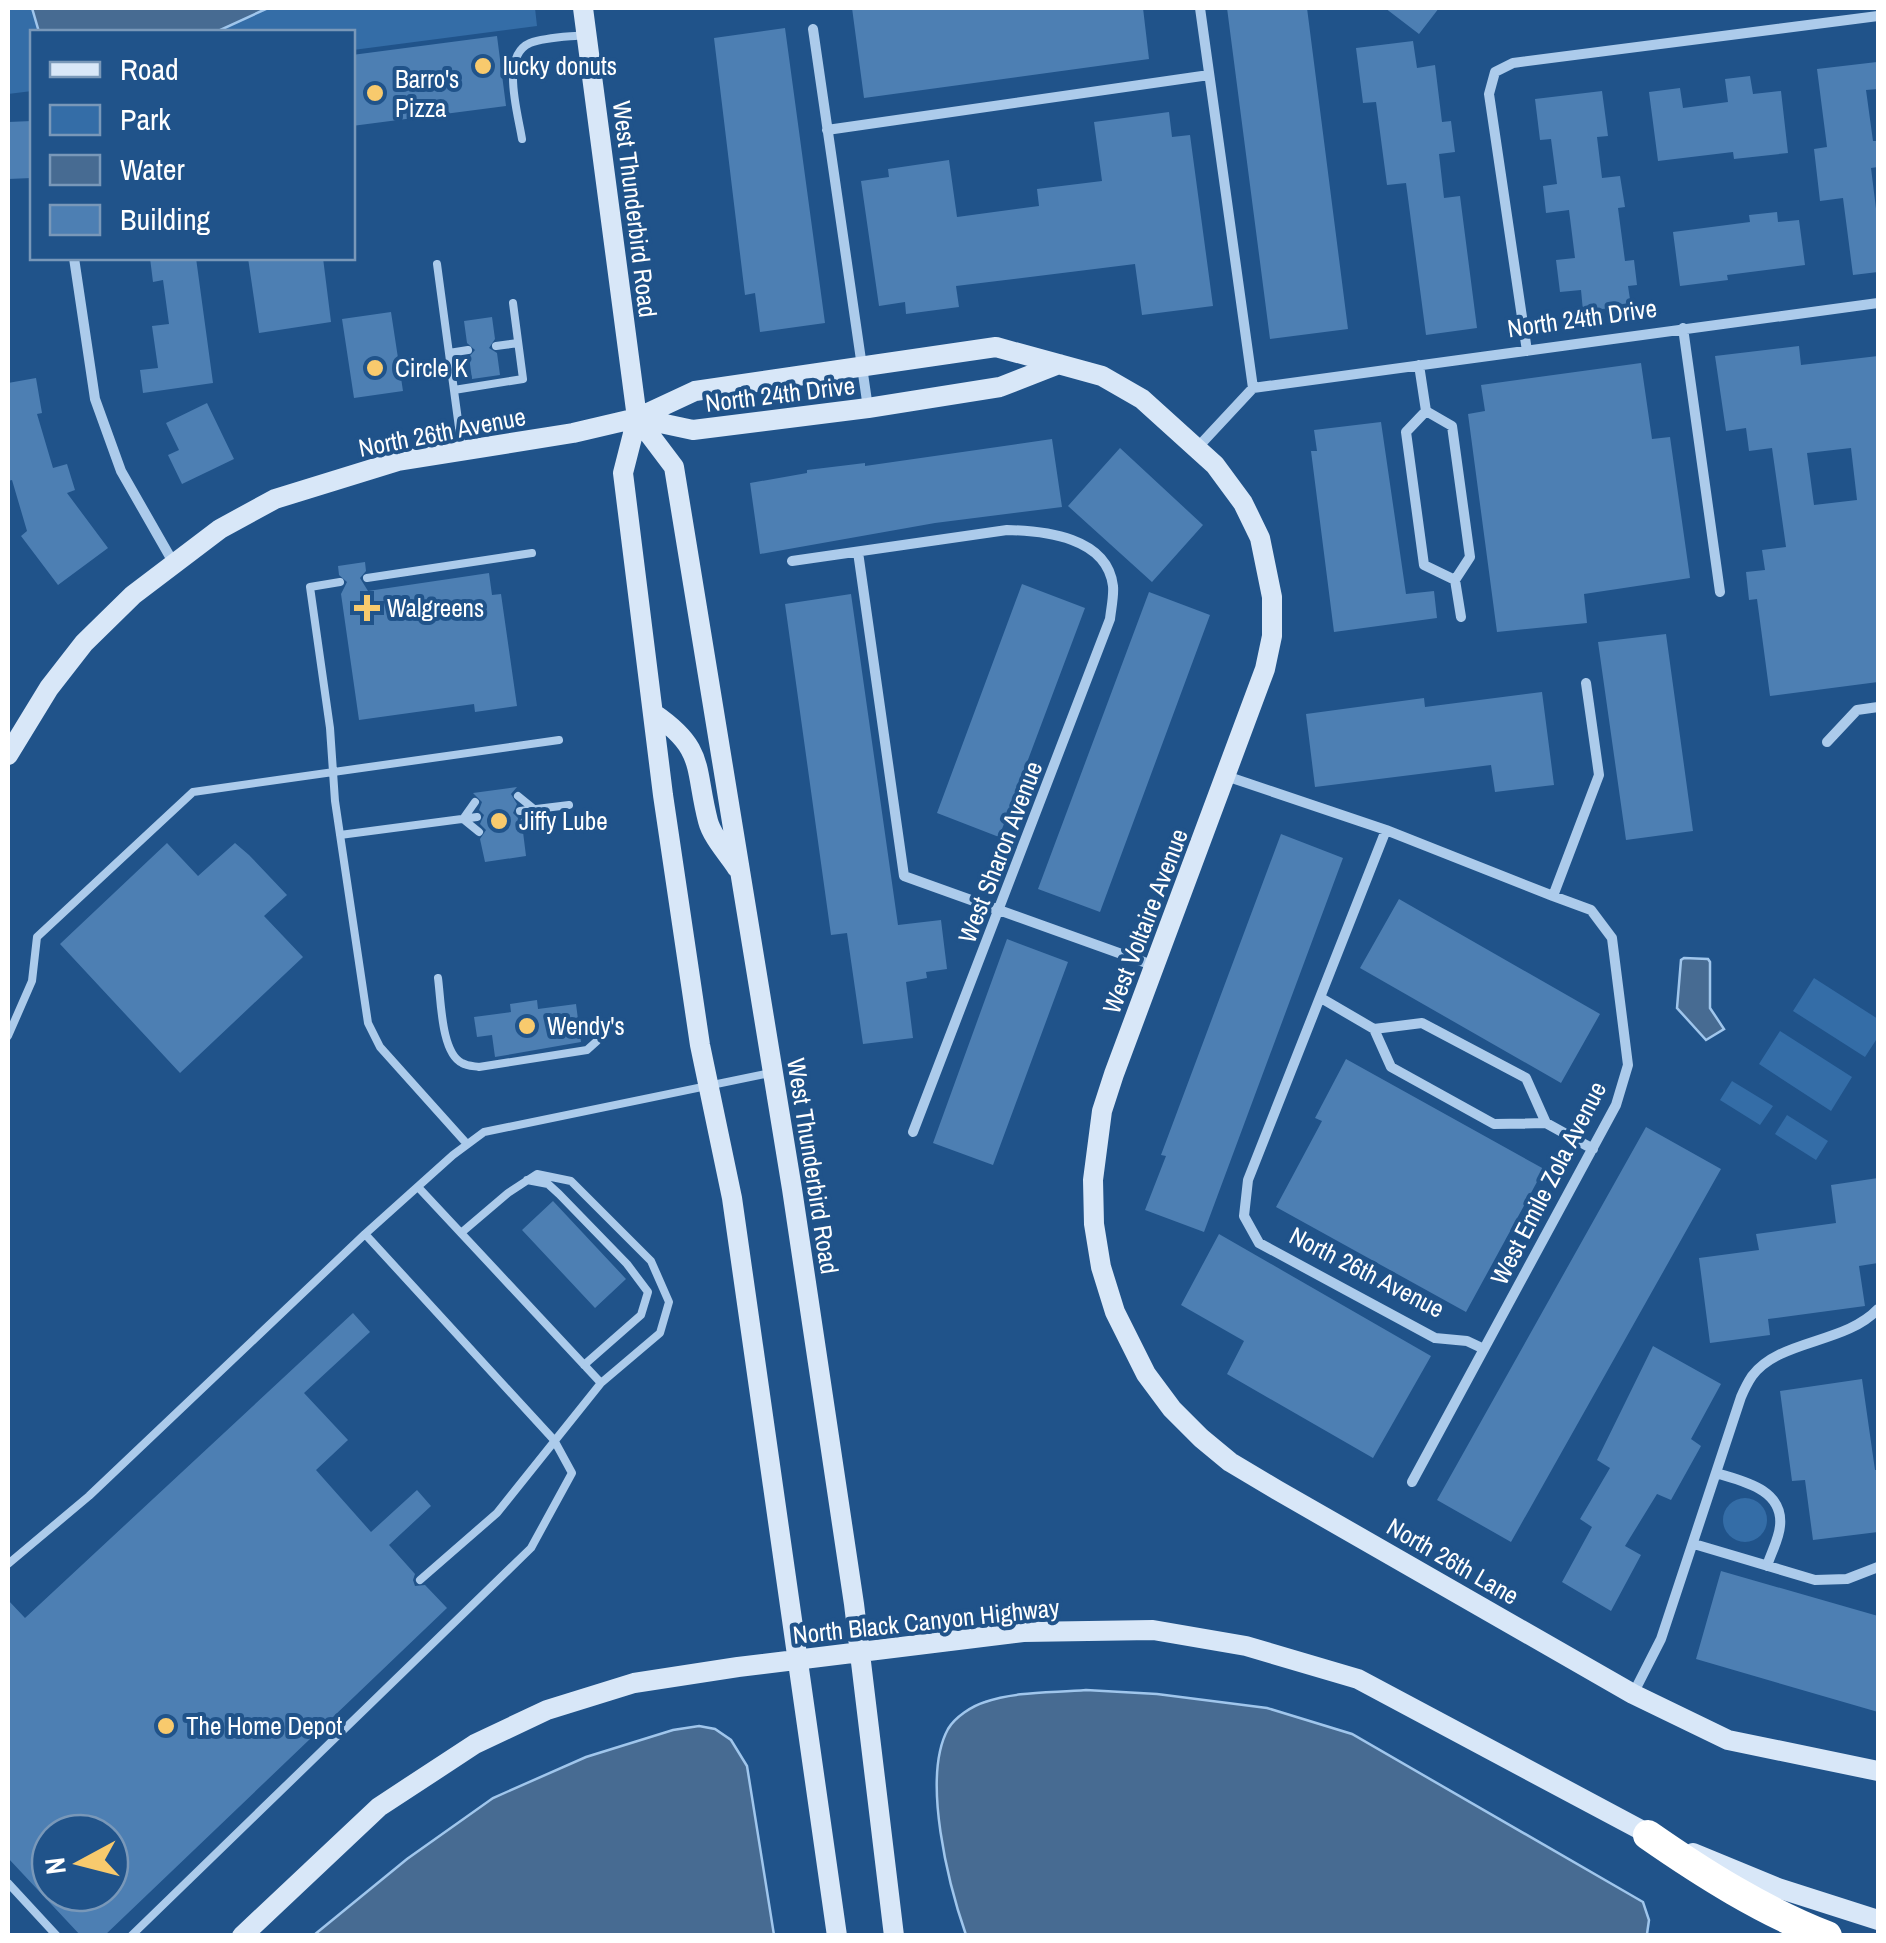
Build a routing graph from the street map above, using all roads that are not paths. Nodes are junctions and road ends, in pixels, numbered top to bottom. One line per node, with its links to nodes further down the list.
1 (583, 8): 5 (main road, West Thunderbird Road)
2 (1200, 8): 6 (street)
3 (1878, 16): 17 (street)
4 (812, 28): 7 (street)
5 (586, 34): 8 (lane); 26 (main road, West Thunderbird Road)
6 (1209, 75): 7 (street); 22 (street)
7 (827, 130): 20 (street)
8 (522, 139)
9 (74, 260): 31 (street)
10 (437, 264): 18 (lane)
11 (513, 303): 14 (lane)
12 (1878, 303): 13 (street, North 24th Drive)
13 (1684, 328): 17 (street, North 24th Drive); 36 (street)
14 (518, 343): 15 (lane); 23 (lane)
15 (496, 346)
16 (468, 350): 18 (lane)
17 (1527, 351): 21 (street, North 24th Drive)
18 (449, 352): 23 (lane)
19 (1060, 364): 20 (main road, North 24th Drive); 24 (main road, North 24th Drive); 27 (main road, North 24th Drive)
20 (861, 366): 24 (street); 26 (main road, North 24th Drive)
21 (1418, 366): 22 (street, North 24th Drive); 25 (street)
22 (1253, 388): 27 (street)
23 (454, 390): 28 (lane)
24 (868, 408): 26 (main road, North 24th Drive)
25 (1426, 411): 34 (street); 34 (street)
26 (637, 418): 28 (main road, North 26th Avenue); 41 (main road, West Thunderbird Road); 58 (main road, West Thunderbird Road)
27 (1198, 447): 37 (main road, North 24th Drive)
28 (462, 450): 31 (main road, North 26th Avenue)
29 (532, 552): 33 (lane)
30 (858, 552): 32 (street); 60 (street); 60 (street, West Sharon Avenue)
31 (172, 562): 44 (main road, North 26th Avenue)
32 (792, 562)
33 (367, 578)
34 (1456, 580): 38 (street)
35 (340, 582): 45 (lane)
36 (1720, 592)
37 (1272, 597): 46 (main road, West Voltaire Avenue)
38 (1461, 617)
39 (1586, 684): 59 (street)
40 (1878, 707): 43 (street)
41 (653, 713): 58 (main road); 68 (main road, West Thunderbird Road)
42 (559, 740): 45 (lane)
43 (1827, 742)
44 (8, 755)
45 (334, 771): 57 (lane); 66 (lane)
46 (1226, 776): 55 (street, West Emile Zola Avenue); 61 (main road, West Voltaire Avenue)
47 (518, 796): 50 (lane)
48 (475, 802): 53 (lane)
49 (568, 805): 50 (lane)
50 (534, 809): 51 (lane); 54 (lane)
51 (520, 811)
52 (477, 817): 53 (lane)
53 (463, 819): 56 (lane); 57 (lane)
54 (522, 825)
55 (1386, 830): 59 (street, West Emile Zola Avenue); 63 (street)
56 (479, 832)
57 (340, 836): 71 (lane)
58 (741, 874): 67 (main road, West Thunderbird Road)
59 (1554, 896): 72 (street, West Emile Zola Avenue)
60 (1000, 910): 61 (street); 70 (street, West Sharon Avenue)
61 (1156, 966): 77 (main road, West Voltaire Avenue)
62 (438, 978): 64 (lane)
63 (1321, 998): 65 (street); 79 (street, North 26th Avenue)
64 (600, 1026)
65 (1374, 1029): 69 (street); 69 (street)
66 (8, 1036)
67 (774, 1073): 68 (lane); 90 (main road, West Thunderbird Road)
68 (708, 1085): 71 (lane); 91 (main road, West Thunderbird Road)
69 (1546, 1123): 72 (street)
70 (913, 1132)
71 (468, 1144): 74 (lane)
72 (1593, 1149): 79 (street, West Emile Zola Avenue)
73 (527, 1180): 75 (lane); 80 (lane); 81 (lane)
74 (418, 1186): 75 (lane); 76 (lane)
75 (461, 1233): 80 (lane)
76 (365, 1234): 82 (lane); 86 (lane)
77 (1101, 1268): 92 (main road, North 26th Lane)
78 (1878, 1309): 83 (street)
79 (1484, 1349): 84 (street, West Emile Zola Avenue)
80 (584, 1365): 81 (lane)
81 (600, 1383): 82 (lane)
82 (554, 1440): 89 (lane); 98 (lane)
83 (1716, 1474): 85 (street); 87 (street)
84 (1412, 1482)
85 (1694, 1544): 87 (street); 92 (street)
86 (8, 1564)
87 (1767, 1566): 88 (street)
88 (1878, 1567)
89 (420, 1580)
90 (859, 1654): 91 (main road, North Black Canyon Highway); 94 (main road, North Black Canyon Highway); 101 (main road, West Thunderbird Road)
91 (796, 1661): 99 (main road, North Black Canyon Highway); 100 (main road, West Thunderbird Road)
92 (1633, 1694): 93 (main road, North 26th Lane)
93 (1878, 1771)
94 (1648, 1835): 96 (main road, North Black Canyon Highway); 102 (highway)
95 (8, 1883): 97 (lane)
96 (1878, 1920)
97 (57, 1936)
98 (131, 1936)
99 (242, 1936)
100 (837, 1936)
101 (894, 1936)
102 (1827, 1936)

